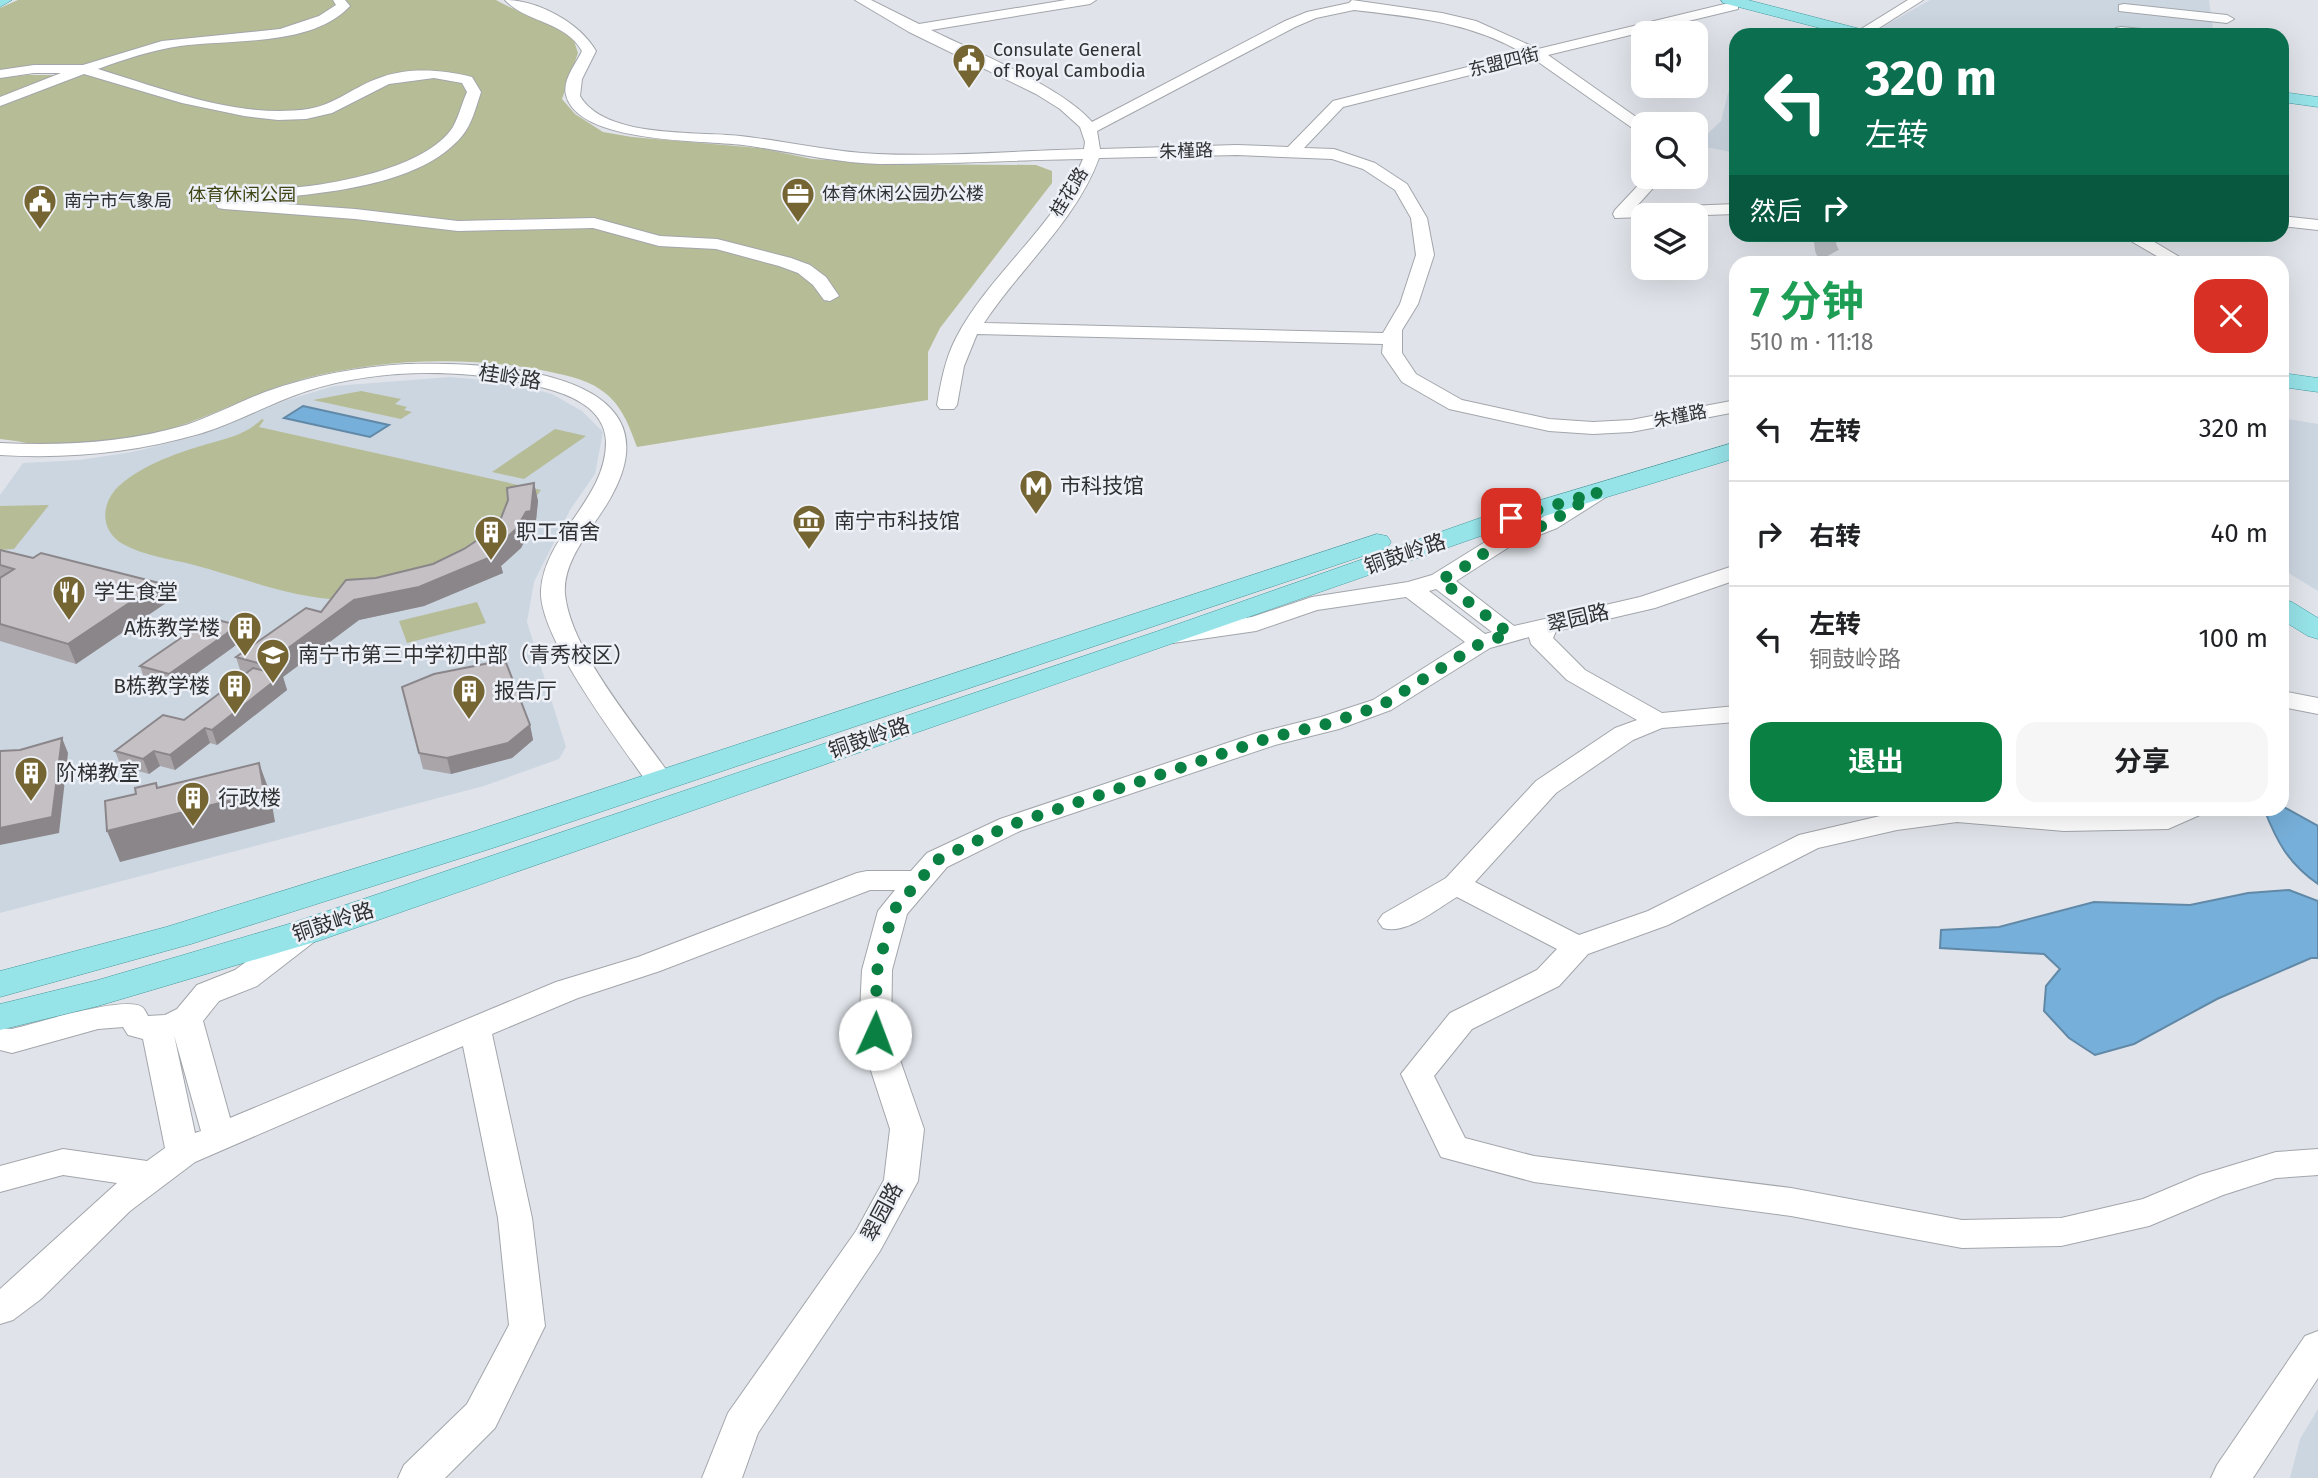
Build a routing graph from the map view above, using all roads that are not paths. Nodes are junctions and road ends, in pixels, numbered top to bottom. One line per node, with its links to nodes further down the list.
1 (339, 0): 21 (street)
2 (511, 0): 29 (street, 朱槿路)
3 (861, 0): 14 (street)
4 (1040, 0): 14 (street)
5 (1090, 0): 14 (street)
6 (1713, 0): 10 (main road)
7 (1917, 0): 16 (street)
8 (2225, 0): 13 (street)
9 (1356, 3): 20 (street); 27 (street)
10 (1731, 3): 15 (main road); 20 (street, 东盟四街)
11 (2124, 4): 12 (street); 17 (street)
12 (2155, 6): 13 (street); 18 (street)
13 (2227, 19): 19 (street)
14 (908, 25): 27 (street)
15 (1833, 28)
16 (1868, 28)
17 (2122, 28)
18 (2156, 28)
19 (2228, 28)
20 (1535, 55): 26 (street); 28 (street, 东盟四街)
21 (82, 69): 22 (street); 24 (street); 36 (street)
22 (0, 74)
23 (2289, 101): 25 (main road)
24 (0, 102)
25 (2318, 104)
26 (1631, 121)
27 (1090, 129): 29 (street, 桂花路)
28 (1293, 151): 29 (street, 朱槿路); 38 (street, 朱槿路)
29 (1091, 155): 37 (street, 桂花路)
30 (1644, 189): 31 (street)
31 (1729, 209)
32 (2289, 222): 33 (street)
33 (2318, 225)
34 (2142, 242): 35 (street)
35 (2168, 256)
36 (830, 296)
37 (970, 328): 38 (street); 41 (street, 桂花路)
38 (1393, 339): 42 (street, 朱槿路)
39 (2299, 385): 40 (main road)
40 (2318, 401)
41 (947, 405)
42 (1729, 407)
43 (1729, 432): 62 (main road, 铜鼓岭路)
44 (0, 449): 63 (street, 桂岭路)
45 (1729, 452): 46 (main road, 铜鼓岭路)
46 (1598, 492): 48 (street); 56 (main road, 铜鼓岭路)
47 (1729, 574): 53 (street, 翠园路)
48 (1440, 580): 49 (street); 55 (street)
49 (1411, 589): 56 (street); 57 (street)
50 (2289, 597): 52 (main road)
51 (2289, 612): 54 (main road)
52 (2318, 613)
53 (1547, 625): 55 (street, 翠园路); 61 (street)
54 (2318, 630)
55 (1510, 634): 57 (street, 翠园路)
56 (1168, 637): 62 (main road, 铜鼓岭路)
57 (1481, 643): 67 (street, 翠园路)
58 (2289, 700): 59 (street)
59 (2318, 706)
60 (1729, 715): 61 (street)
61 (1658, 721): 68 (street)
62 (838, 735): 63 (main road, 铜鼓岭路); 70 (main road, 铜鼓岭路)
63 (660, 781): 72 (main road, 铜鼓岭路)
64 (1934, 816): 71 (street)
65 (2040, 816): 66 (street)
66 (2176, 816)
67 (919, 881): 76 (street); 86 (street, 翠园路)
68 (1456, 886): 69 (street); 71 (street)
69 (1392, 921)
70 (310, 930): 73 (main road, 铜鼓岭路); 74 (street)
71 (1577, 947): 80 (street)
72 (0, 984)
73 (0, 1017)
74 (187, 1019): 75 (street); 78 (street)
75 (157, 1029): 77 (street); 79 (street)
76 (475, 1029): 78 (street); 85 (street)
77 (0, 1039)
78 (219, 1137): 79 (street)
79 (183, 1153): 81 (street)
80 (2318, 1162)
81 (150, 1175): 82 (street); 83 (street)
82 (0, 1179)
83 (0, 1308)
84 (2318, 1347): 87 (street)
85 (418, 1478)
86 (722, 1478)
87 (2231, 1478)

